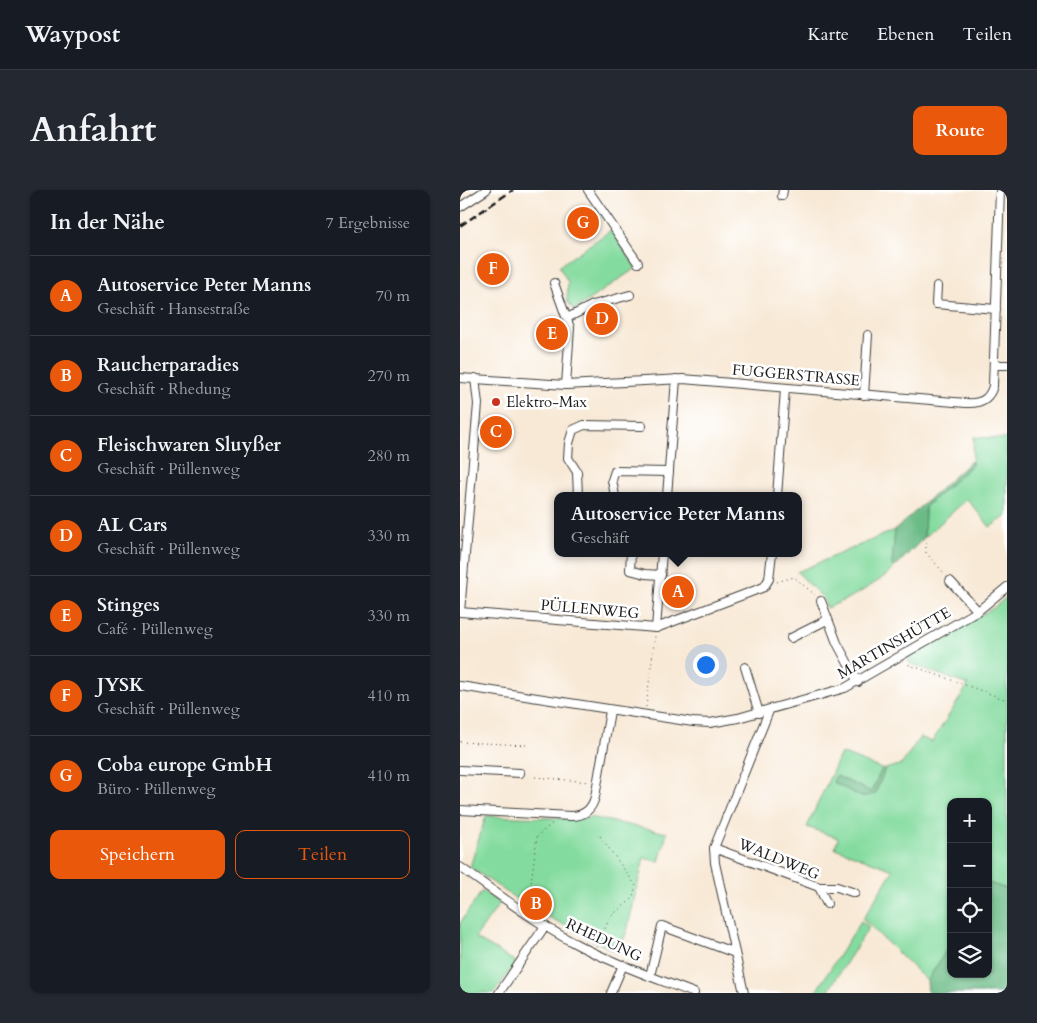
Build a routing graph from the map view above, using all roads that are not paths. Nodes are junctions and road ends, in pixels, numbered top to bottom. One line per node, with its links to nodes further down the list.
1 (486, 190): 4 (street)
2 (588, 190): 5 (street)
3 (1000, 190): 9 (street, FUGGERSTRASSE)
4 (460, 207)
5 (638, 263)
6 (554, 283): 10 (street)
7 (938, 286): 9 (street)
8 (630, 295): 10 (street)
9 (996, 309): 12 (street, FUGGERSTRASSE)
10 (567, 318): 17 (street)
11 (868, 335): 19 (street)
12 (994, 365): 13 (street); 19 (street, FUGGERSTRASSE)
13 (1007, 365)
14 (460, 378): 15 (street)
15 (475, 378): 17 (street); 33 (street, PÜLLENWEG)
16 (676, 379): 17 (street, FUGGERSTRASSE); 18 (street, FUGGERSTRASSE); 21 (street)
17 (566, 385)
18 (785, 389): 19 (street, FUGGERSTRASSE); 25 (street)
19 (864, 395)
20 (642, 426): 22 (street)
21 (669, 472): 23 (street); 24 (street)
22 (578, 492)
23 (614, 492)
24 (667, 492)
25 (776, 492)
26 (631, 557): 29 (street)
27 (662, 557): 29 (street)
28 (772, 557): 36 (street, PÜLLENWEG)
29 (661, 575): 36 (street)
30 (950, 581): 34 (street, MARTINSHÜTTE)
31 (1007, 587): 34 (street, MARTINSHÜTTE)
32 (821, 601): 35 (street)
33 (460, 612): 36 (street, PÜLLENWEG)
34 (978, 612): 39 (street, MARTINSHÜTTE)
35 (828, 620): 37 (street); 39 (street)
36 (656, 628)
37 (792, 638)
38 (745, 667): 43 (street)
39 (858, 682): 42 (street, MARTINSHÜTTE)
40 (460, 686): 41 (street, MARTINSHÜTTE)
41 (610, 711): 43 (street, MARTINSHÜTTE); 46 (street)
42 (768, 711): 43 (street, MARTINSHÜTTE); 47 (street)
43 (759, 713)
44 (460, 770): 45 (street)
45 (520, 773)
46 (460, 810)
47 (714, 848): 49 (street, WALDWEG); 53 (street)
48 (460, 867): 52 (street, RHEDUNG)
49 (819, 887): 50 (street); 51 (street, WALDWEG)
50 (856, 893)
51 (827, 904)
52 (545, 926): 54 (street, RHEDUNG); 56 (street)
53 (735, 953): 55 (street); 59 (street)
54 (623, 965): 55 (street, RHEDUNG); 57 (street)
55 (650, 976): 58 (street, RHEDUNG)
56 (499, 993)
57 (611, 993)
58 (694, 993)
59 (744, 993)

